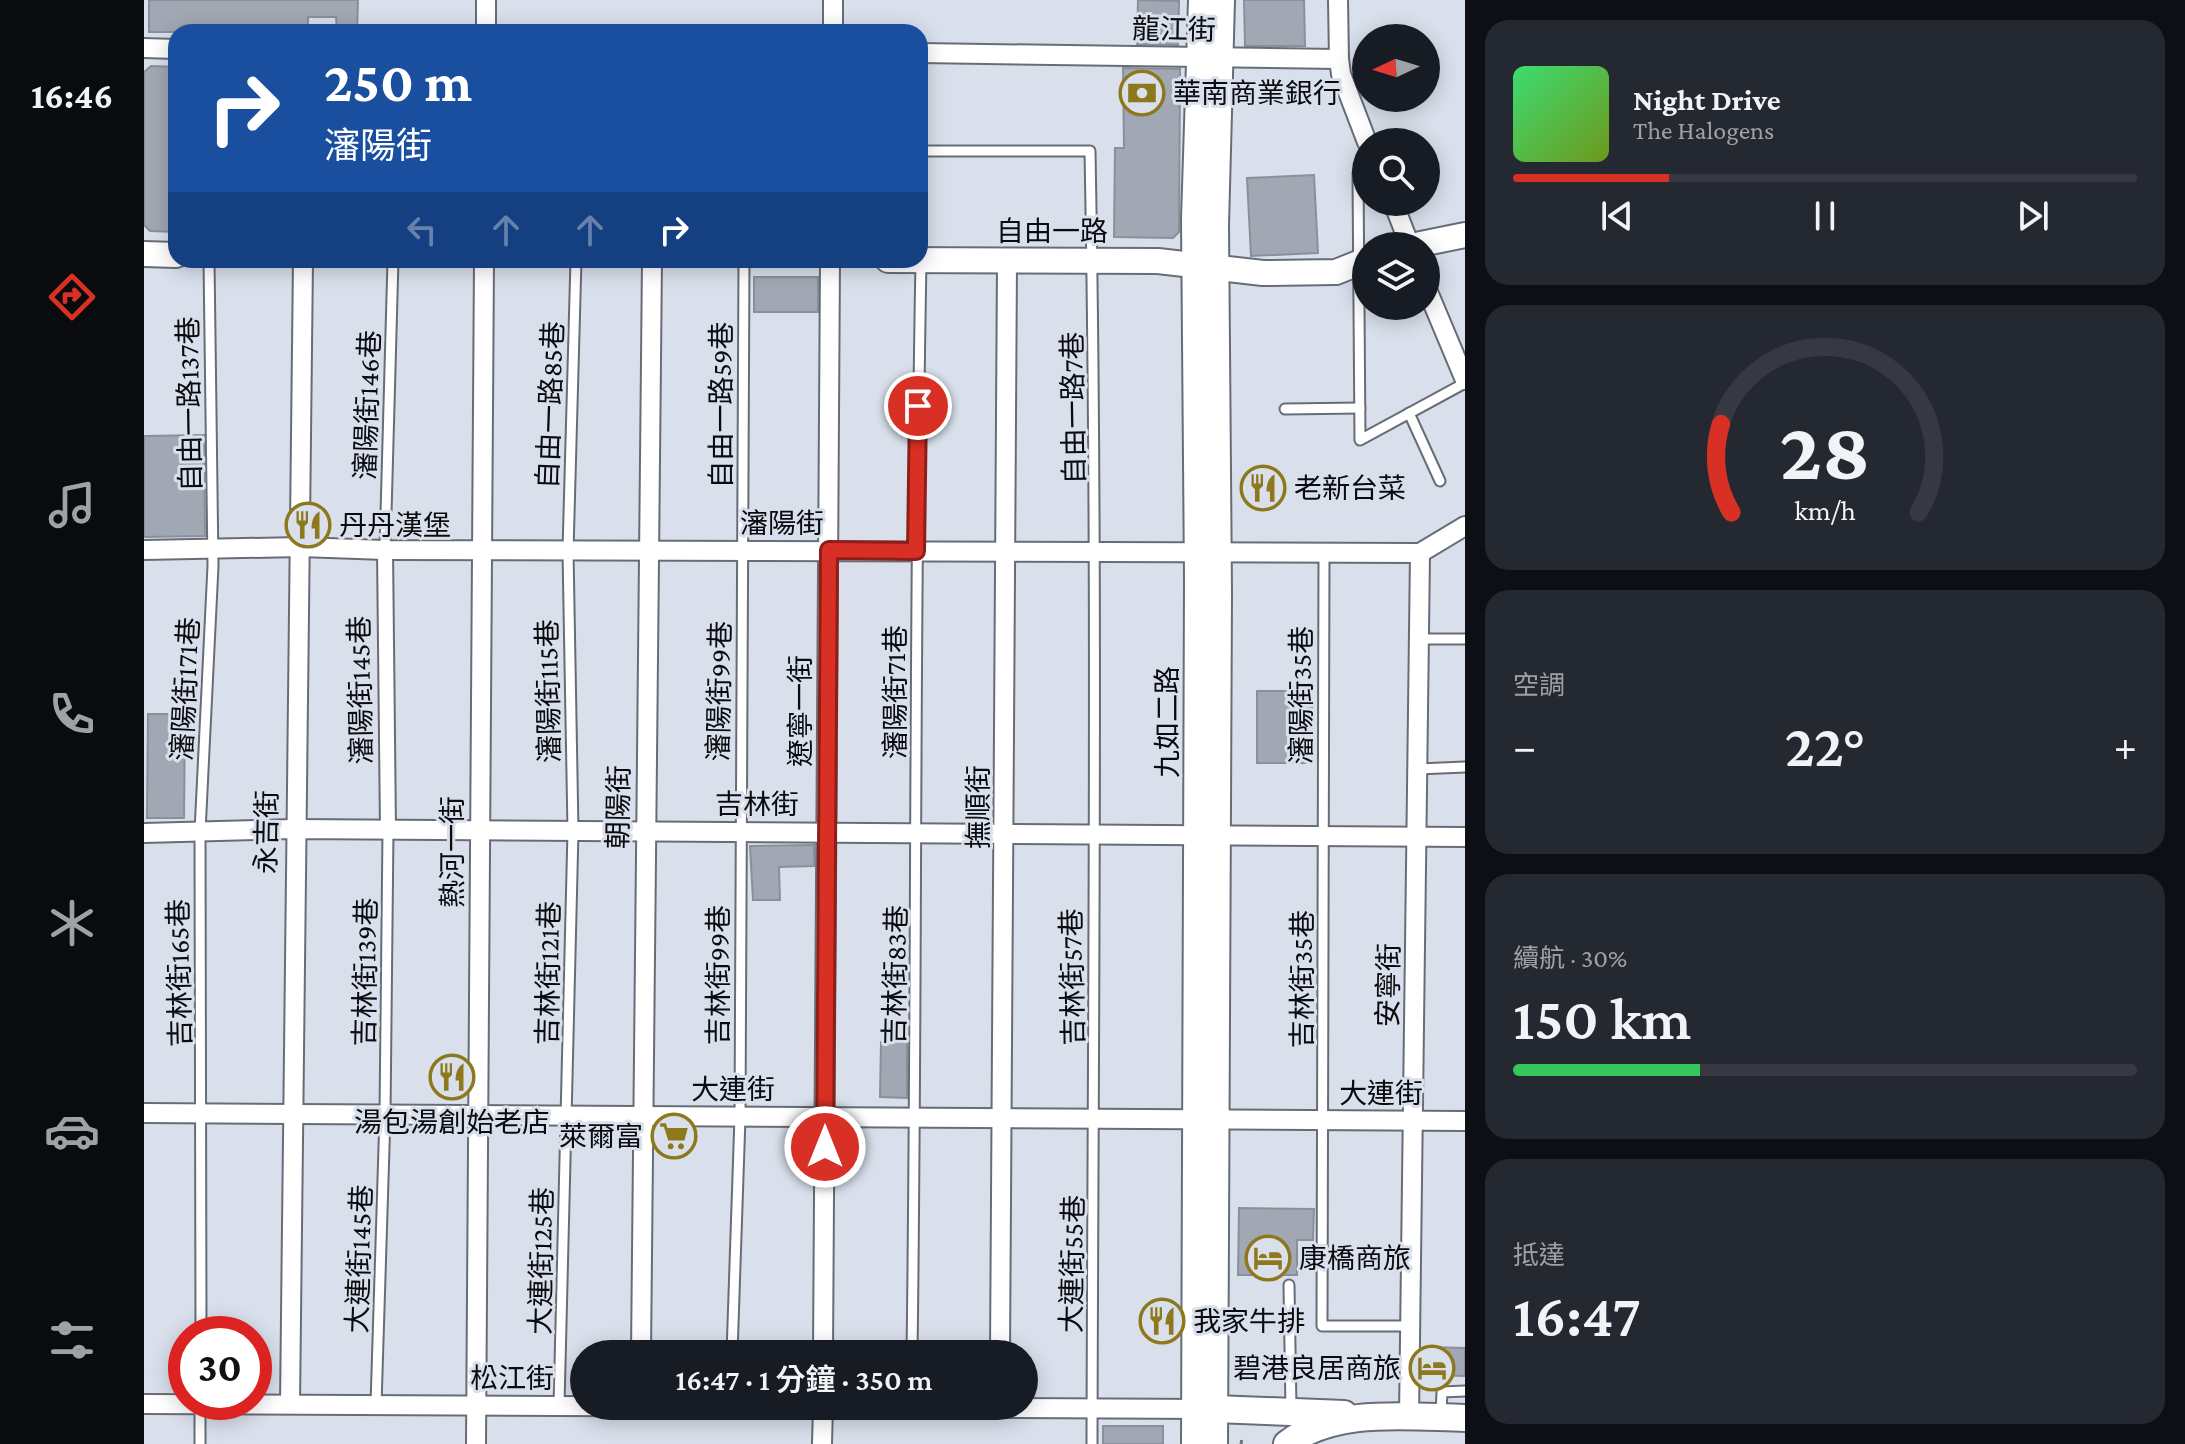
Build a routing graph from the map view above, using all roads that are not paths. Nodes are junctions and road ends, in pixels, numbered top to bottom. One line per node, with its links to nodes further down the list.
1 (486, 0): 6 (street)
2 (833, 0): 7 (street)
3 (1201, 0): 11 (street, 九如二路)
4 (1222, 0): 11 (street, 九如二路)
5 (1338, 0): 12 (street)
6 (486, 24)
7 (833, 24)
8 (144, 48): 9 (street)
9 (168, 49)
10 (928, 53): 11 (street, 龍江街)
11 (1212, 58): 12 (street, 龍江街); 22 (street, 九如二路)
12 (1339, 59): 13 (street)
13 (1362, 128)
14 (928, 151): 21 (lane, 自由一路7巷)
15 (1465, 235): 16 (street)
16 (1440, 240)
17 (144, 254): 18 (street)
18 (168, 255)
19 (928, 261): 20 (street, 自由一路)
20 (1007, 261): 21 (street, 自由一路); 51 (street, 撫順街)
21 (1092, 262): 22 (street, 自由一路); 55 (lane, 自由一路7巷)
22 (1205, 266): 23 (street, 自由一路); 52 (street, 九如二路)
23 (1352, 266)
24 (209, 268): 42 (lane, 自由一路137巷)
25 (303, 268): 41 (street, 永吉街)
26 (393, 268): 44 (lane, 瀋陽街146巷)
27 (484, 268): 46 (street, 熱河一街)
28 (576, 268): 47 (lane, 自由一路85巷)
29 (652, 268): 48 (street, 朝陽街)
30 (744, 268): 49 (lane, 自由一路59巷)
31 (830, 268): 45 (street, 遼寧一街)
32 (921, 268): 50 (lane, 瀋陽街71巷)
33 (1361, 320): 36 (lane)
34 (1440, 320): 35 (street)
35 (1465, 382): 38 (lane)
36 (1360, 408): 37 (lane); 38 (lane)
37 (1285, 409)
38 (1409, 413): 39 (lane)
39 (1440, 481)
40 (1465, 526): 54 (street)
41 (301, 547): 42 (street, 瀋陽街); 44 (street, 瀋陽街); 60 (street, 永吉街)
42 (213, 548): 43 (street, 瀋陽街); 65 (lane, 瀋陽街171巷)
43 (144, 550)
44 (385, 550): 46 (street, 瀋陽街); 61 (street, 瀋陽街145巷)
45 (829, 550): 49 (street, 瀋陽街); 50 (street, 瀋陽街); 67 (street, 遼寧一街)
46 (482, 551): 47 (street, 瀋陽街); 62 (street, 熱河一街)
47 (568, 551): 48 (street, 瀋陽街); 63 (lane, 瀋陽街115巷)
48 (648, 551): 49 (street, 瀋陽街); 64 (street, 朝陽街)
49 (742, 551): 66 (lane, 瀋陽街99巷)
50 (916, 551): 51 (street, 瀋陽街); 69 (lane, 瀋陽街71巷)
51 (1007, 552): 55 (street, 瀋陽街); 70 (street, 撫順街)
52 (1207, 553): 53 (street, 瀋陽街); 55 (street, 瀋陽街); 72 (street, 九如二路)
53 (1324, 553): 54 (street, 瀋陽街); 73 (lane, 瀋陽街35巷)
54 (1420, 553): 56 (street, 安寧街)
55 (1097, 554): 71 (lane, 自由一路7巷)
56 (1421, 639): 57 (lane); 59 (street, 安寧街)
57 (1465, 639)
58 (1465, 767): 59 (lane)
59 (1418, 769): 75 (street, 安寧街)
60 (294, 829): 61 (street, 吉林街); 65 (street, 吉林街); 78 (street, 永吉街)
61 (388, 830): 62 (street, 吉林街); 79 (lane, 吉林街139巷)
62 (480, 830): 63 (street, 吉林街); 80 (street, 熱河一街)
63 (573, 831): 64 (street, 吉林街); 81 (lane, 吉林街121巷)
64 (646, 831): 66 (street, 吉林街); 82 (street, 朝陽街)
65 (200, 832): 68 (street, 吉林街); 77 (lane, 吉林街165巷)
66 (740, 832): 67 (street, 吉林街); 83 (lane, 吉林街99巷)
67 (827, 832): 69 (street, 吉林街); 84 (street, 遼寧一街)
68 (144, 833)
69 (918, 833): 70 (street, 吉林街); 85 (lane, 吉林街83巷)
70 (1005, 833): 71 (street, 吉林街); 86 (street, 撫順街)
71 (1092, 834): 72 (street, 吉林街); 87 (lane, 吉林街57巷)
72 (1208, 836): 73 (street, 吉林街); 88 (street, 九如二路)
73 (1323, 837): 75 (street, 吉林街); 89 (lane, 吉林街35巷)
74 (1465, 837): 75 (street, 吉林街)
75 (1417, 839): 91 (street, 安寧街)
76 (144, 1113): 77 (street, 大連街)
77 (202, 1114): 78 (street, 大連街); 93 (lane, 吉林街165巷)
78 (292, 1115): 79 (street, 大連街); 104 (street, 永吉街)
79 (385, 1115): 80 (street, 大連街); 105 (lane, 大連街145巷)
80 (478, 1116): 81 (street, 大連街); 106 (street, 熱河一街)
81 (566, 1116): 82 (street, 大連街); 107 (lane, 大連街125巷)
82 (643, 1117): 83 (street, 大連街); 95 (street, 朝陽街)
83 (740, 1117): 84 (street, 大連街); 96 (lane, 吉林街99巷)
84 (825, 1118): 85 (street, 大連街); 97 (street, 遼寧一街)
85 (915, 1118): 86 (street, 大連街); 98 (lane, 吉林街83巷)
86 (1002, 1119): 87 (street, 大連街); 99 (street, 撫順街)
87 (1096, 1119): 88 (street, 大連街); 110 (lane, 大連街55巷)
88 (1206, 1121): 89 (street, 大連街); 111 (street, 九如二路)
89 (1324, 1121): 91 (street, 大連街); 94 (lane, 吉林街35巷)
90 (1465, 1121): 91 (street, 大連街)
91 (1415, 1122): 94 (street, 安寧街)
92 (1289, 1285): 112 (lane)
93 (201, 1316)
94 (1413, 1326): 114 (street, 安寧街)
95 (641, 1340)
96 (732, 1340)
97 (823, 1340)
98 (912, 1340)
99 (1000, 1340)
100 (1465, 1391): 115 (lane)
101 (144, 1404): 102 (street, 松江街)
102 (168, 1404)
103 (272, 1404): 104 (street, 松江街)
104 (290, 1404): 105 (street, 松江街)
105 (376, 1405): 106 (street, 松江街)
106 (476, 1406): 107 (street, 松江街); 119 (street, 熱河一街)
107 (559, 1406): 108 (street, 松江街)
108 (570, 1406)
109 (1038, 1408): 110 (street, 松江街)
110 (1092, 1409): 111 (street, 松江街); 121 (lane, 大連街55巷)
111 (1204, 1409): 112 (main road); 122 (street, 九如二路); 123 (street, 九如二路)
112 (1291, 1410): 113 (main road)
113 (1372, 1418): 114 (main road); 124 (main road)
114 (1409, 1418): 115 (main road)
115 (1453, 1418)
116 (200, 1420): 118 (lane)
117 (823, 1420): 120 (street)
118 (200, 1444)
119 (476, 1444)
120 (822, 1444)
121 (1092, 1444)
122 (1194, 1444)
123 (1215, 1444)
124 (1287, 1444)

